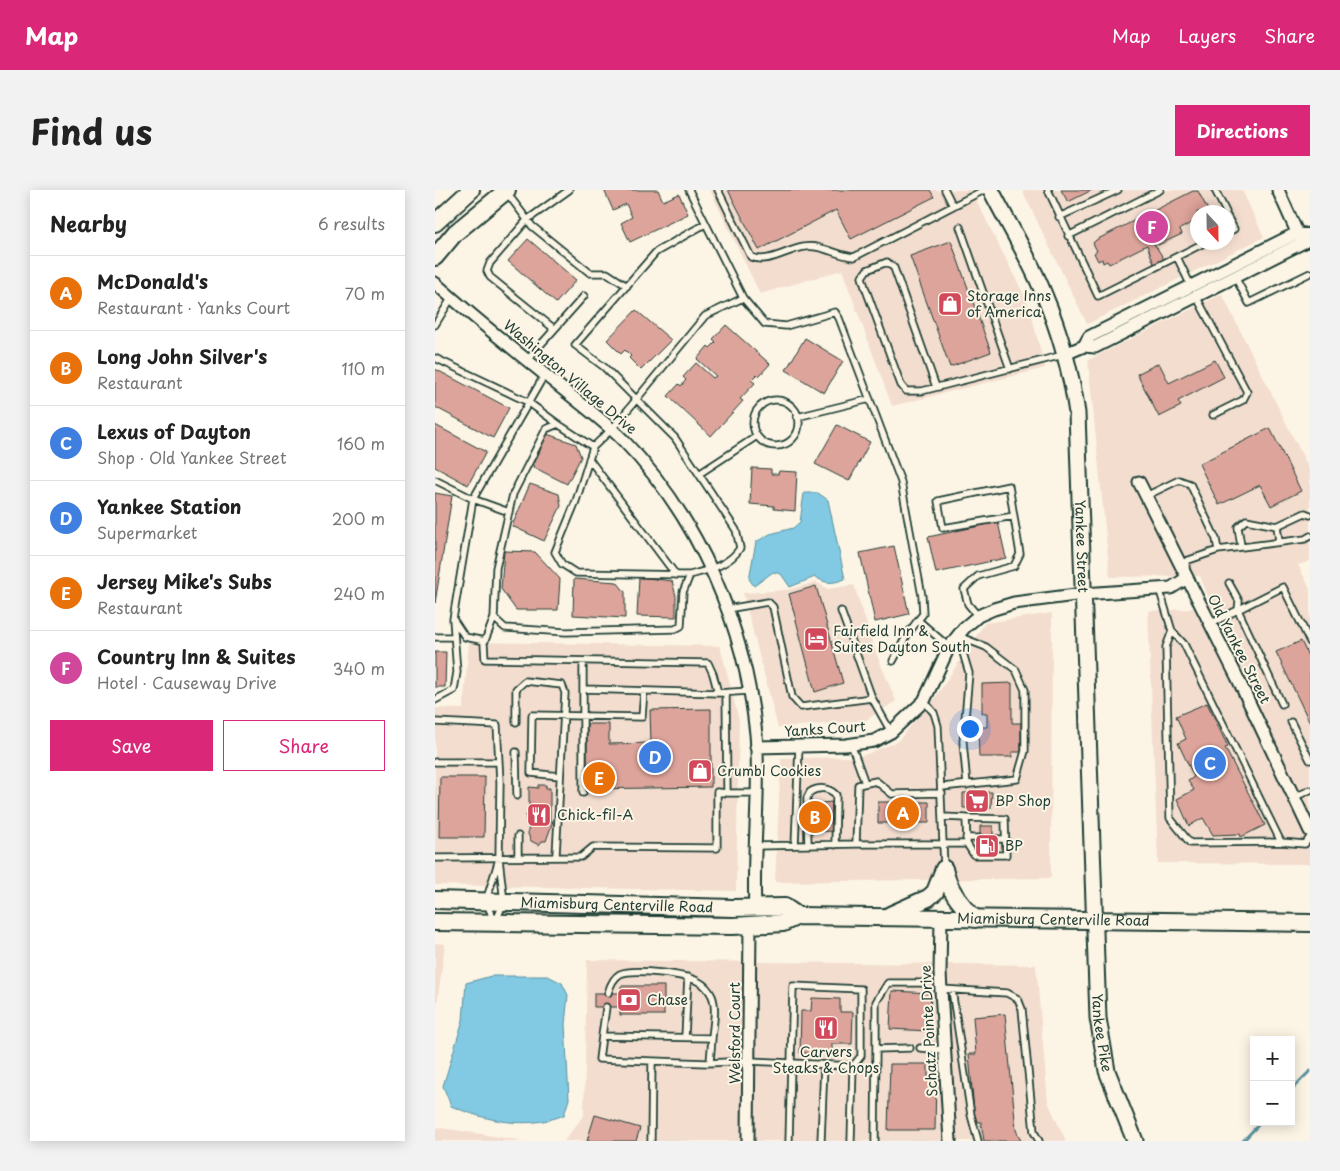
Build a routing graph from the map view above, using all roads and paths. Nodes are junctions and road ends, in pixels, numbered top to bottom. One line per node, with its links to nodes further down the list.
1 (471, 190): 18 (main road)
2 (569, 190): 17 (lane)
3 (689, 190): 19 (lane)
4 (717, 190): 15 (lane)
5 (945, 190): 15 (lane)
6 (984, 190): 15 (lane)
7 (991, 190): 36 (street, Yankee Street)
8 (1048, 190): 16 (lane)
9 (1118, 190): 16 (lane)
10 (1161, 190): 21 (lane)
11 (1215, 190): 14 (lane)
12 (1278, 190): 22 (street)
13 (506, 191): 17 (lane); 24 (main road)
14 (1222, 205)
15 (953, 206)
16 (1059, 217): 21 (lane)
17 (527, 220): 29 (lane); 35 (lane)
18 (435, 223)
19 (705, 224): 29 (lane); 33 (lane)
20 (960, 227): 39 (lane)
21 (1068, 236): 25 (lane)
22 (1305, 237): 26 (street)
23 (1191, 250): 25 (lane)
24 (435, 257)
25 (1177, 257): 30 (lane)
26 (1232, 271): 27 (lane); 30 (street)
27 (1310, 273)
28 (435, 283): 32 (street, Washington Village Drive)
29 (627, 286): 43 (lane)
30 (1193, 291): 36 (street); 45 (lane)
31 (584, 296): 35 (lane)
32 (452, 297): 34 (lane); 38 (street, Washington Village Drive)
33 (743, 298): 42 (lane); 43 (lane)
34 (435, 325)
35 (552, 332): 38 (lane)
36 (1065, 354): 39 (lane); 71 (street, Yankee Street)
37 (435, 358): 44 (lane)
38 (527, 360): 40 (street, Washington Village Drive)
39 (1010, 369): 41 (lane)
40 (545, 374): 44 (lane); 48 (street, Washington Village Drive)
41 (936, 387): 41 (lane)
42 (871, 399): 46 (lane); 78 (lane)
43 (637, 400): 48 (lane); 52 (lane)
44 (528, 402): 47 (lane); 56 (lane)
45 (1213, 415)
46 (797, 417): 49 (lane); 49 (lane)
47 (557, 424): 50 (lane); 57 (lane)
48 (612, 429): 50 (lane); 65 (street, Washington Village Drive)
49 (757, 436): 52 (lane)
50 (593, 446): 51 (lane)
51 (589, 459): 66 (lane); 66 (lane)
52 (699, 474): 65 (lane)
53 (435, 480): 56 (lane)
54 (1139, 482): 55 (street, Old Yankee Street)
55 (1146, 496): 64 (lane); 68 (street, Old Yankee Street)
56 (473, 499): 57 (lane); 76 (lane)
57 (509, 512): 77 (lane)
58 (1310, 515): 60 (lane)
59 (1014, 516): 59 (lane); 75 (lane)
60 (1277, 526): 62 (lane); 63 (lane)
61 (1310, 536): 62 (lane)
62 (1279, 541): 63 (lane)
63 (1241, 546): 64 (lane)
64 (1218, 550): 68 (lane)
65 (711, 570): 67 (lane); 72 (street, Washington Village Drive)
66 (677, 575): 67 (lane)
67 (690, 575): 77 (lane)
68 (1187, 578): 70 (street, Yanks Court); 79 (street, Old Yankee Street)
69 (1229, 583): 73 (lane)
70 (1159, 588): 71 (street, Yanks Court); 80 (lane)
71 (1083, 594): 75 (street, Yanks Court); 150 (street, Yankee Street)
72 (727, 609): 90 (street, Washington Village Drive); 94 (lane)
73 (1238, 610): 79 (lane); 85 (lane); 97 (lane)
74 (841, 611): 94 (lane)
75 (978, 616): 81 (street, Yanks Court)
76 (453, 618): 83 (lane); 84 (lane)
77 (494, 618): 84 (lane)
78 (918, 620): 86 (lane); 88 (lane)
79 (1210, 624): 120 (street, Old Yankee Street)
80 (1172, 631): 130 (lane); 130 (lane)
81 (958, 636): 86 (street, Yanks Court); 113 (lane); 113 (lane)
82 (435, 637): 83 (lane)
83 (455, 637): 95 (lane)
84 (485, 640): 87 (lane)
85 (1310, 642)
86 (949, 647): 96 (street, Yanks Court)
87 (583, 661): 89 (lane); 92 (lane)
88 (893, 661)
89 (584, 689): 91 (lane); 98 (lane)
90 (749, 690): 93 (lane); 106 (street, Washington Village Drive)
91 (644, 691): 92 (lane); 98 (lane)
92 (717, 693): 93 (lane)
93 (726, 693): 116 (lane)
94 (872, 698): 103 (lane)
95 (435, 700)
96 (924, 701): 103 (street, Yanks Court); 114 (lane)
97 (1282, 704)
98 (583, 716): 99 (lane); 117 (lane)
99 (564, 717): 101 (lane); 111 (lane); 111 (lane)
100 (435, 722): 110 (lane)
101 (516, 722)
102 (1291, 722): 108 (lane)
103 (891, 732): 104 (street, Yanks Court)
104 (851, 744): 105 (street, Yanks Court); 112 (lane)
105 (799, 746): 106 (street, Yanks Court); 133 (lane)
106 (756, 747): 118 (street, Washington Village Drive)
107 (516, 752): 119 (lane)
108 (1310, 760)
109 (435, 762): 110 (lane)
110 (499, 762): 140 (lane)
111 (560, 776): 137 (lane)
112 (865, 784): 114 (lane); 131 (lane)
113 (967, 785): 114 (lane)
114 (942, 790): 121 (lane)
115 (1310, 790): 120 (lane)
116 (727, 792): 118 (lane); 137 (lane)
117 (583, 793)
118 (756, 793): 136 (street, Washington Village Drive)
119 (517, 796)
120 (1295, 797): 123 (street, Old Yankee Street)
121 (943, 817): 122 (lane); 132 (lane)
122 (966, 818): 128 (lane); 129 (lane)
123 (1310, 831)
124 (518, 836): 138 (lane)
125 (1310, 837): 130 (lane)
126 (980, 838): 129 (lane)
127 (993, 839): 128 (lane)
128 (1006, 839): 129 (lane)
129 (967, 841): 132 (lane)
130 (1281, 842)
131 (856, 844): 132 (lane); 135 (lane)
132 (943, 844): 141 (lane)
133 (795, 845): 134 (lane); 136 (lane)
134 (808, 845): 135 (lane); 135 (lane)
135 (835, 845)
136 (755, 846): 145 (street, Washington Village Drive)
137 (555, 855): 138 (lane)
138 (518, 857): 140 (lane)
139 (435, 858): 140 (lane)
140 (499, 858): 143 (lane); 144 (lane)
141 (944, 869): 147 (main road); 149 (main road)
142 (435, 900): 143 (main road, Miamisburg Centerville Road)
143 (486, 901): 144 (main road, Miamisburg Centerville Road); 152 (lane)
144 (504, 902): 145 (main road, Miamisburg Centerville Road); 152 (lane)
145 (755, 907): 146 (main road, Miamisburg Centerville Road); 155 (main road)
146 (795, 914): 147 (main road, Miamisburg Centerville Road); 154 (main road, Miamisburg Centerville Road)
147 (886, 918): 148 (main road, Miamisburg Centerville Road)
148 (941, 918): 149 (main road, Miamisburg Centerville Road); 158 (street, Schatz Pointe Drive)
149 (975, 919): 150 (main road, Miamisburg Centerville Road)
150 (1096, 920): 153 (main road, Miamisburg Centerville Road); 183 (street, Yankee Pike)
151 (435, 922): 152 (main road, Miamisburg Centerville Road)
152 (495, 923): 155 (main road, Miamisburg Centerville Road)
153 (1310, 924)
154 (750, 925): 155 (main road, Miamisburg Centerville Road); 169 (street, Welsford Court)
155 (715, 926)
156 (688, 977): 159 (lane); 162 (lane); 163 (lane)
157 (922, 983): 166 (lane)
158 (946, 989): 167 (street, Schatz Pointe Drive); 181 (lane); 182 (lane)
159 (607, 993)
160 (606, 1007): 161 (lane)
161 (602, 1036): 162 (lane); 168 (lane)
162 (685, 1037): 163 (lane)
163 (712, 1038): 170 (lane)
164 (910, 1048): 166 (lane)
165 (920, 1048): 167 (lane)
166 (876, 1049): 179 (lane)
167 (945, 1050): 180 (street, Schatz Pointe Drive)
168 (653, 1061): 170 (lane); 174 (lane)
169 (750, 1061): 170 (lane); 171 (lane); 175 (street, Welsford Court)
170 (710, 1062)
171 (791, 1063): 172 (lane); 173 (lane); 176 (lane)
172 (824, 1065): 173 (lane); 177 (lane)
173 (853, 1066): 178 (lane)
174 (651, 1141)
175 (748, 1141)
176 (789, 1141)
177 (821, 1141)
178 (851, 1141)
179 (875, 1141)
180 (950, 1141)
181 (978, 1141)
182 (1039, 1141)
183 (1135, 1141)

